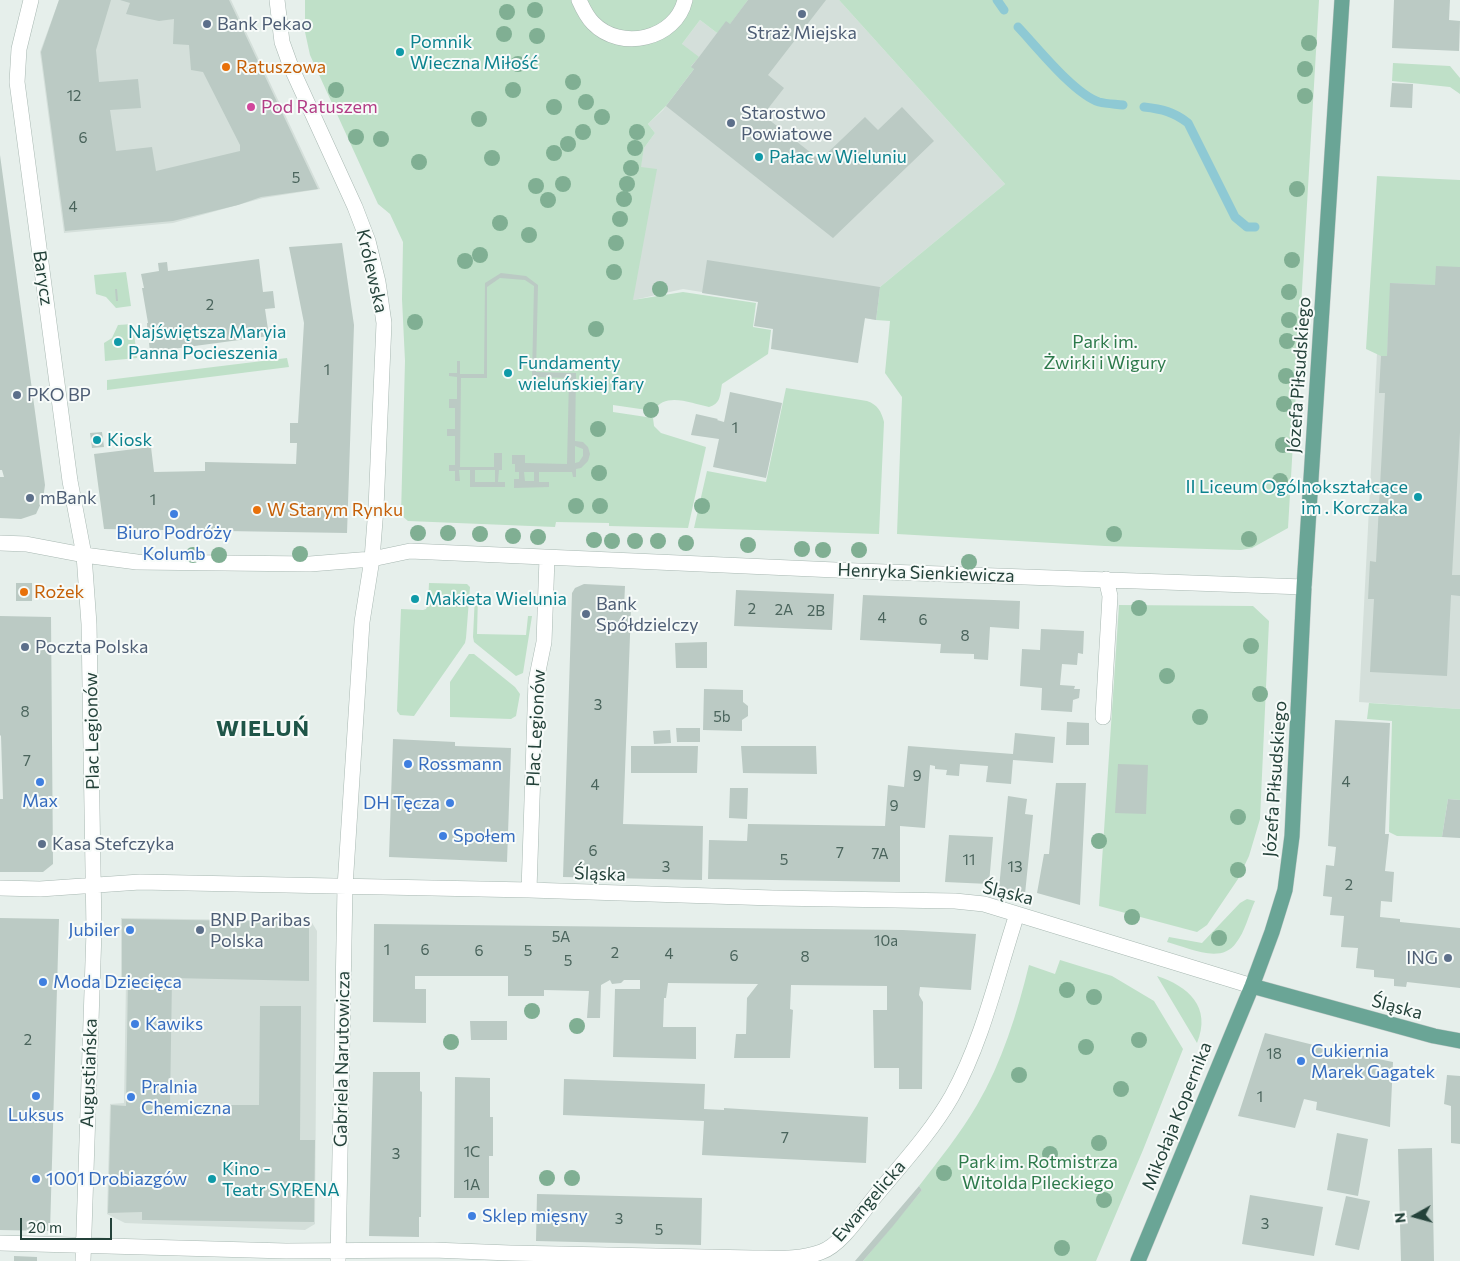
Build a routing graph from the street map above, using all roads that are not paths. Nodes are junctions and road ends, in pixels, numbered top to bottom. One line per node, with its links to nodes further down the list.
1 (31, 0): 7 (street, Barycz)
2 (277, 0): 9 (street, Królewska)
3 (580, 0): 4 (street)
4 (685, 0)
5 (1342, 0): 11 (main road, Józefa Piłsudskiego)
6 (0, 543): 7 (street)
7 (84, 556): 9 (street); 13 (street, Plac Legionów)
8 (547, 558): 9 (street); 10 (street, Henryka Sienkiewicza); 16 (street, Plac Legionów)
9 (372, 559): 14 (street)
10 (1106, 580): 11 (street, Henryka Sienkiewicza); 12 (street)
11 (1304, 587): 18 (main road, Józefa Piłsudskiego)
12 (1103, 717)
13 (94, 884): 14 (street); 15 (street); 21 (street, Augustiańska)
14 (344, 886): 16 (street); 22 (street, Gabriela Narutowicza)
15 (0, 888)
16 (529, 890): 17 (street, Śląska)
17 (1017, 914): 18 (street, Śląska); 22 (street, Ewangelicka)
18 (1252, 986): 19 (main road, Śląska); 24 (main road, Mikołaja Kopernika)
19 (1460, 1040)
20 (0, 1243): 21 (street, Ewangelicka)
21 (84, 1245): 22 (street, Ewangelicka); 23 (street, Augustiańska)
22 (338, 1256)
23 (83, 1261)
24 (1138, 1261)

